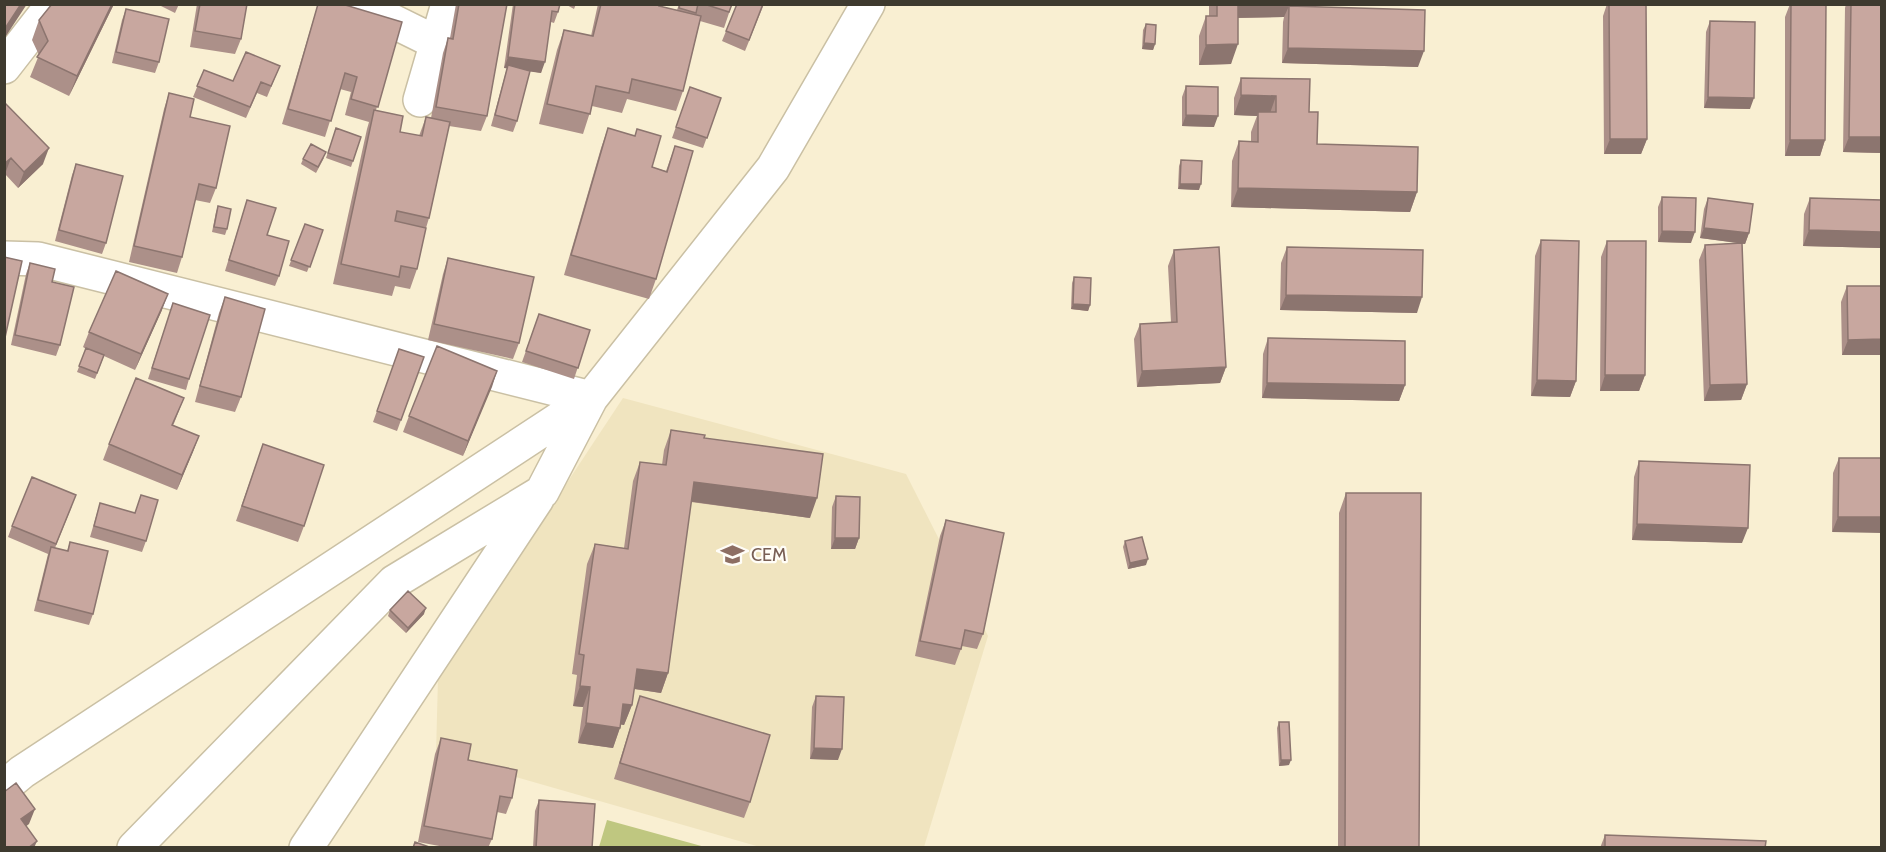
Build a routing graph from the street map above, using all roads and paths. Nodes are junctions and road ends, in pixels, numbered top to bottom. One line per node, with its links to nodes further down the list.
1 (54, 4): 6 (street)
2 (358, 4): 5 (street)
3 (447, 4): 5 (street)
4 (868, 4): 9 (street)
5 (437, 43): 7 (street)
6 (4, 67)
7 (420, 100)
8 (4, 258): 9 (street)
9 (591, 398): 10 (street); 11 (street)
10 (542, 492): 12 (street); 13 (street)
11 (4, 787)
12 (134, 848)
13 (306, 848)

